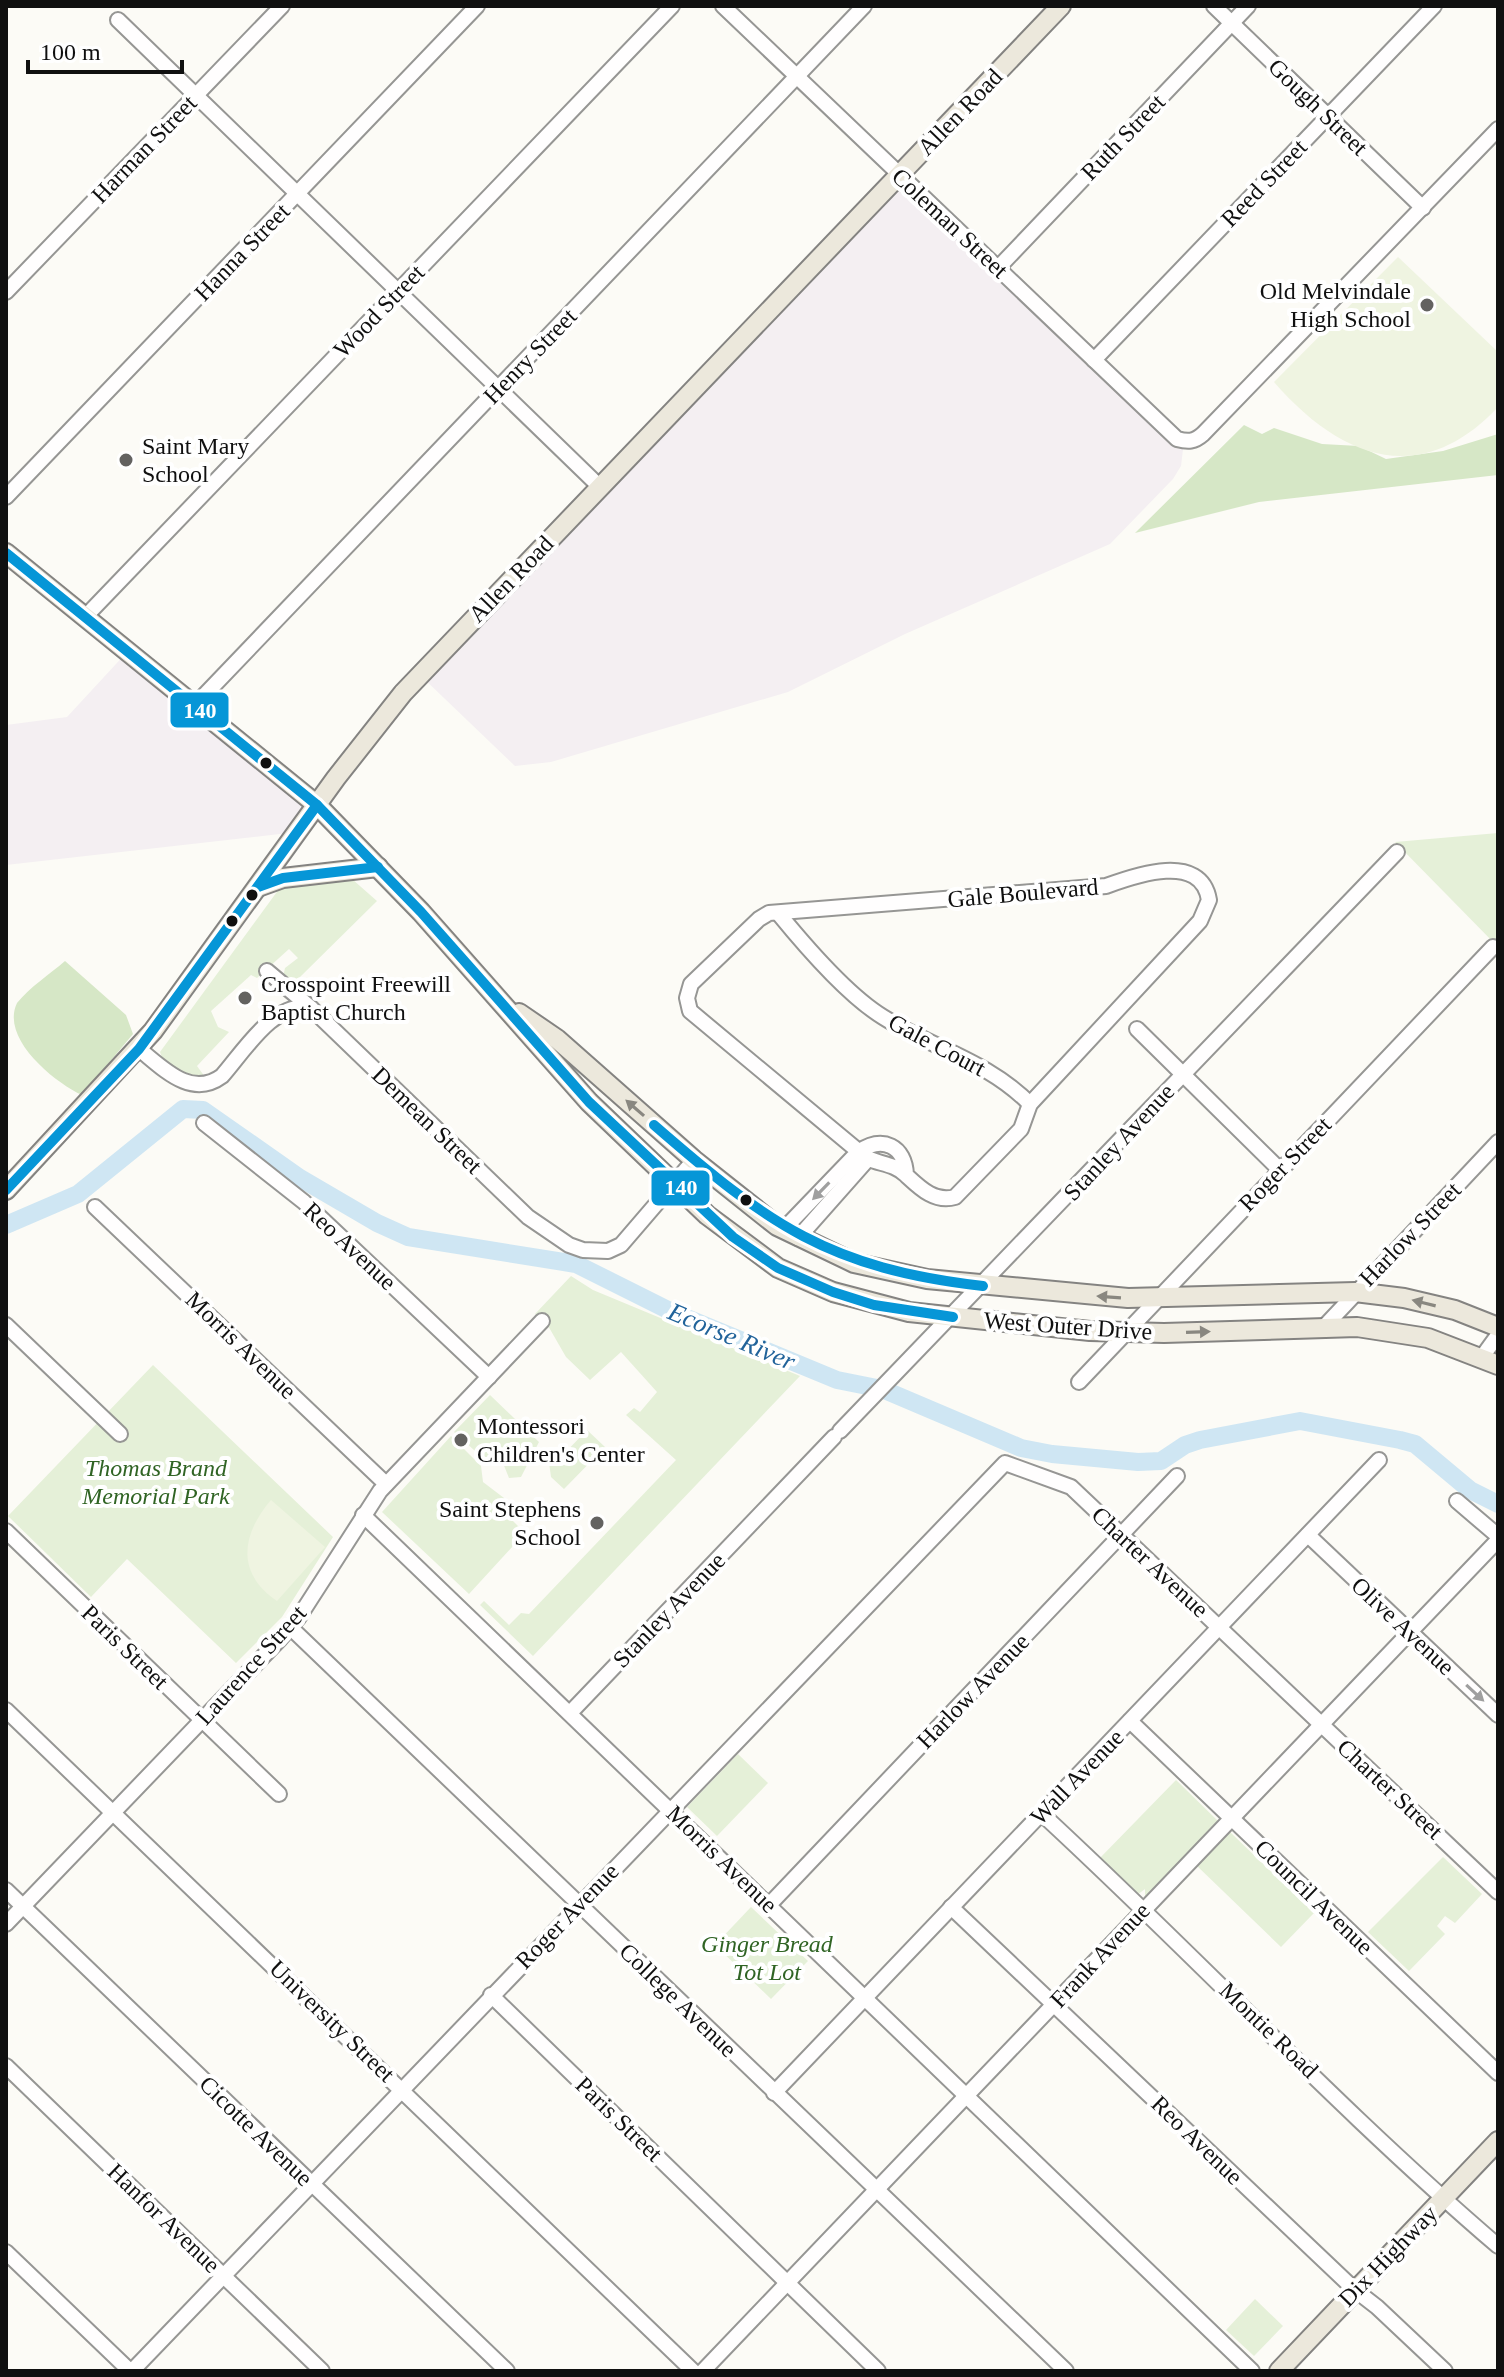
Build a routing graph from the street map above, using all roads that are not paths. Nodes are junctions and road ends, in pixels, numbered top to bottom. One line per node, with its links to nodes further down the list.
1 (282, 6): 13 (street, Harman Street)
2 (477, 6): 17 (street, Hanna Street)
3 (672, 6): 20 (street, Wood Street)
4 (723, 6): 12 (street, Coleman Street)
5 (864, 6): 12 (street, Henry Street)
6 (1061, 6): 16 (main road, Allen Road)
7 (1214, 6): 11 (street, Gough Street)
8 (1248, 6): 11 (street, Ruth Street)
9 (1434, 6): 14 (street, Reed Street)
10 (118, 20): 13 (street)
11 (1232, 23): 14 (street, Gough Street); 19 (street, Ruth Street)
12 (796, 78): 16 (street, Coleman Street); 23 (street, Henry Street)
13 (195, 96): 17 (street); 21 (street, Harman Street)
14 (1327, 117): 18 (street, Gough Street); 22 (street, Reed Street)
15 (1498, 129): 18 (street)
16 (899, 175): 19 (street, Coleman Street); 24 (main road, Allen Road)
17 (297, 194): 20 (street); 25 (street, Hanna Street)
18 (1423, 208): 22 (street, Coleman Street)
19 (998, 268): 22 (street, Coleman Street)
20 (398, 291): 23 (street); 27 (street, Wood Street)
21 (6, 292)
22 (1094, 360)
23 (499, 388): 24 (street); 28 (street, Henry Street)
24 (600, 487): 29 (main road, Allen Road)
25 (6, 497)
26 (6, 553): 27 (main road)
27 (86, 616): 28 (main road)
28 (195, 705): 29 (main road)
29 (317, 805): 31 (main road); 32 (main road, Allen Road)
30 (1397, 852): 40 (street, Stanley Avenue)
31 (378, 867): 32 (main road); 36 (main road)
32 (258, 887): 39 (main road, Allen Road)
33 (779, 914): 41 (street, Gale Court); 41 (street, Gale Boulevard); 44 (street, Gale Boulevard)
34 (1493, 947): 46 (street, Roger Street)
35 (267, 971): 37 (street, Demean Street)
36 (501, 999): 45 (main road, West Outer Drive, one-way to 36); 47 (main road, West Outer Drive)
37 (311, 1008): 39 (street); 47 (street, Demean Street)
38 (1137, 1029): 40 (street)
39 (139, 1049): 48 (main road, Allen Road)
40 (1184, 1072): 46 (street); 51 (street, Stanley Avenue)
41 (1030, 1104): 44 (street, Gale Boulevard)
42 (204, 1123): 62 (street, Reo Avenue)
43 (1498, 1142): 52 (street, Harlow Street)
44 (863, 1156): 50 (street)
45 (694, 1160): 47 (street); 50 (main road, West Outer Drive)
46 (1280, 1170): 53 (street, Roger Street)
47 (675, 1183): 54 (main road, West Outer Drive)
48 (6, 1190)
49 (95, 1207): 68 (street, Morris Avenue)
50 (790, 1234): 51 (main road, West Outer Drive)
51 (983, 1286): 53 (main road, West Outer Drive, one-way to 51); 54 (street, Stanley Avenue)
52 (1355, 1292): 53 (main road, West Outer Drive); 57 (street, Harlow Street); 58 (main road, West Outer Drive, one-way to 52)
53 (1157, 1299): 59 (street, Roger Street)
54 (953, 1317): 59 (main road, West Outer Drive); 80 (street, Stanley Avenue)
55 (542, 1321): 62 (street, Laurence Street)
56 (6, 1325): 64 (street)
57 (1324, 1327): 59 (main road, West Outer Drive, one-way to 57); 61 (main road, West Outer Drive)
58 (1498, 1327)
59 (1126, 1332): 63 (street, Roger Street)
60 (1498, 1335): 61 (street)
61 (1490, 1361)
62 (489, 1377): 68 (street, Laurence Street)
63 (1079, 1382)
64 (120, 1434)
65 (1379, 1460): 72 (street, Wall Avenue)
66 (1005, 1463): 73 (street, Charter Avenue); 86 (street, Roger Avenue)
67 (1177, 1476): 73 (street, Harlow Avenue)
68 (386, 1484): 70 (street, Laurence Street)
69 (1457, 1501): 74 (street)
70 (363, 1515): 75 (street, Laurence Street); 80 (street, Morris Avenue)
71 (6, 1531): 82 (street, Paris Street)
72 (1308, 1535): 76 (street, Wall Avenue); 77 (street, Olive Avenue)
73 (1122, 1536): 76 (street, Charter Avenue); 93 (street, Harlow Avenue)
74 (1498, 1538): 77 (street, Frank Avenue)
75 (290, 1627): 82 (street, Laurence Street); 92 (street, College Avenue)
76 (1219, 1627): 78 (street, Charter Avenue); 83 (street, Wall Avenue)
77 (1411, 1632): 81 (street, Olive Avenue, one-way to 81); 84 (street, Frank Avenue)
78 (1281, 1686): 84 (street, Charter Street)
79 (6, 1710): 87 (street, University Street)
80 (570, 1713): 86 (street, Morris Avenue)
81 (1498, 1715)
82 (201, 1720): 85 (street, Paris Street); 87 (street, Laurence Street)
83 (1130, 1721): 88 (street, Wall Avenue); 89 (street, Council Avenue)
84 (1321, 1724): 89 (street, Frank Avenue); 91 (street, Charter Street)
85 (279, 1794)
86 (668, 1809): 92 (street, Roger Avenue); 93 (street, Morris Avenue)
87 (114, 1812): 94 (street, Laurence Street); 103 (street, University Street)
88 (1042, 1814): 95 (street, Wall Avenue); 96 (street, Montie Road)
89 (1233, 1818): 96 (street, Frank Avenue); 102 (street, Council Avenue)
90 (6, 1890): 94 (street, Cicotte Avenue)
91 (1498, 1892)
92 (577, 1904): 98 (street, Roger Avenue); 104 (street, College Avenue)
93 (769, 1905): 99 (street, Morris Avenue)
94 (23, 1906): 97 (street, Laurence Street); 107 (street, Cicotte Avenue)
95 (951, 1907): 99 (street, Wall Avenue); 100 (street, Reo Avenue)
96 (1145, 1908): 100 (street, Frank Avenue); 109 (street, Montie Road)
97 (6, 1924)
98 (491, 1995): 103 (street, Roger Avenue); 113 (street, Paris Street)
99 (864, 1999): 104 (street, Wall Avenue); 105 (street, Morris Avenue)
100 (1055, 2004): 105 (street, Frank Avenue); 114 (street, Reo Avenue)
101 (6, 2066): 112 (street, Hanfor Avenue)
102 (1498, 2073)
103 (402, 2089): 107 (street, Roger Avenue); 118 (street, University Street)
104 (774, 2093): 108 (street, College Avenue)
105 (966, 2097): 108 (street, Frank Avenue); 122 (street, Morris Avenue)
106 (1498, 2141): 109 (main road, Dix Highway)
107 (312, 2184): 112 (street, Roger Avenue); 117 (street, Cicotte Avenue)
108 (876, 2190): 113 (street, Frank Avenue); 121 (street, College Avenue)
109 (1443, 2197): 110 (street, Montie Road); 114 (main road, Dix Highway)
110 (1498, 2246)
111 (6, 2252): 115 (street)
112 (223, 2275): 115 (street, Roger Avenue); 116 (street, Hanfor Avenue)
113 (786, 2283): 119 (street, Frank Avenue); 120 (street, Paris Street)
114 (1355, 2290): 123 (main road, Dix Highway); 124 (street, Reo Avenue)
115 (131, 2371)
116 (322, 2371)
117 (507, 2371)
118 (693, 2371)
119 (703, 2371)
120 (878, 2371)
121 (1066, 2371)
122 (1252, 2371)
123 (1279, 2371)
124 (1445, 2371)

